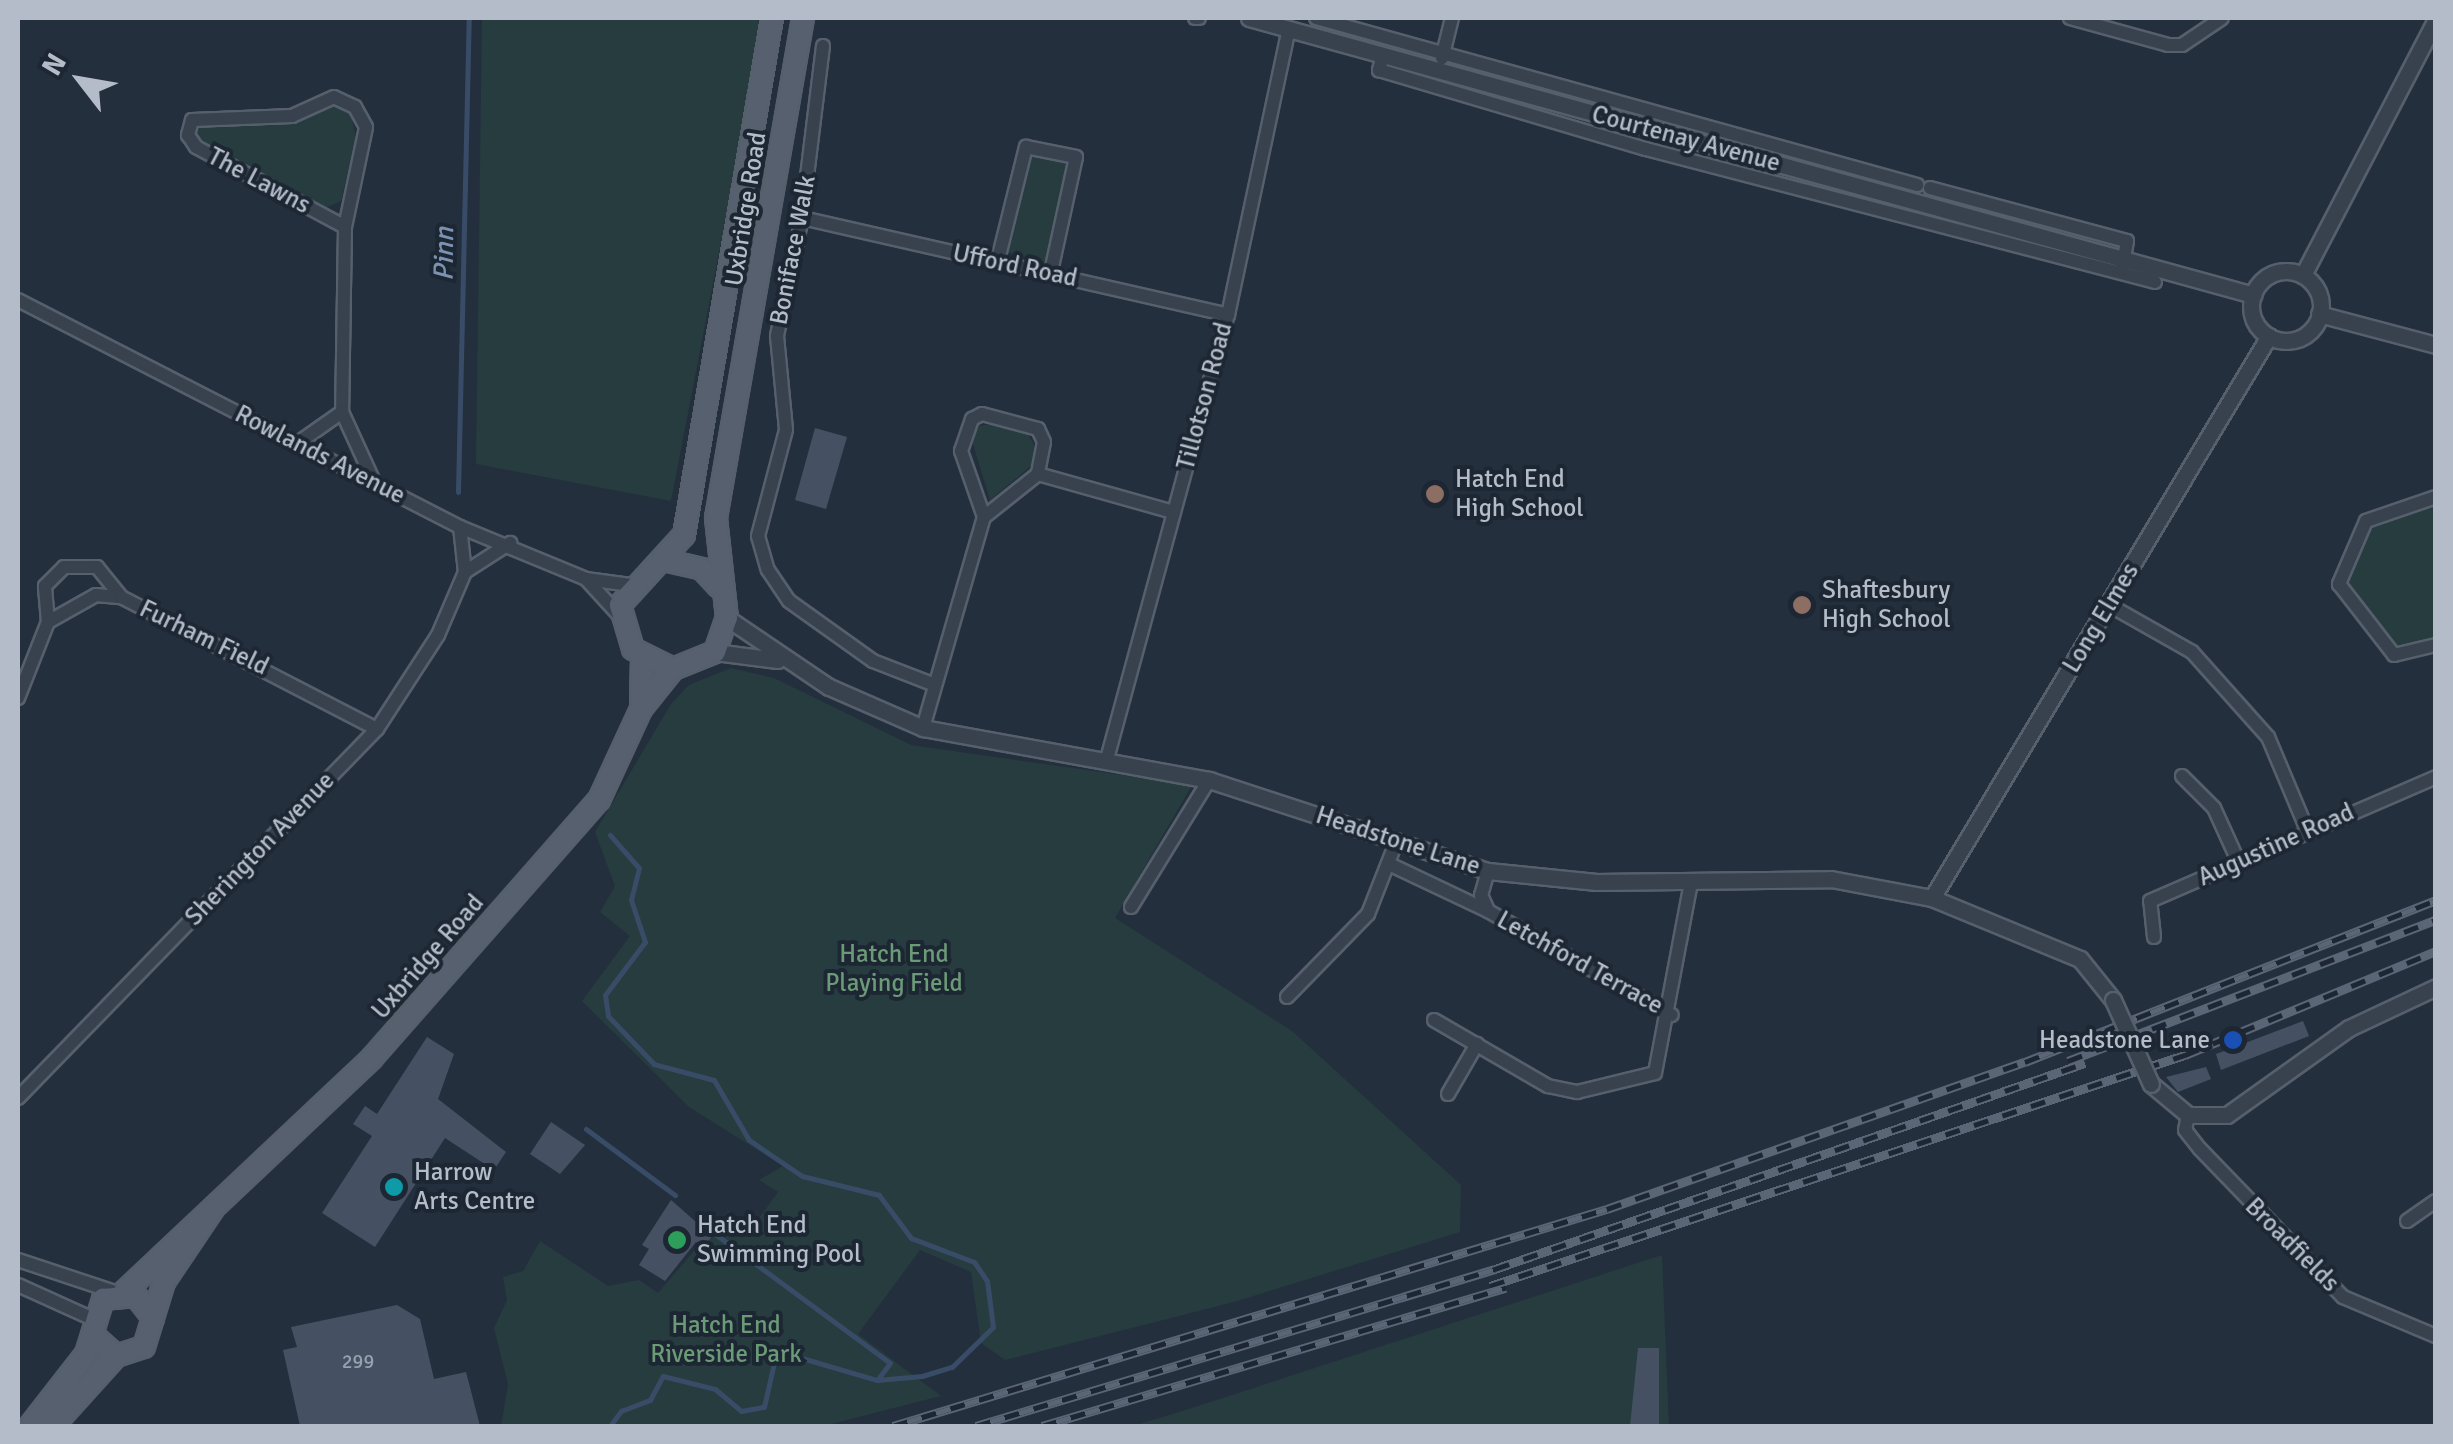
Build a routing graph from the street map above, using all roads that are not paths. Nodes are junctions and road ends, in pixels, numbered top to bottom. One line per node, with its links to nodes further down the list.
1 (772, 18): 40 (main road, Uxbridge Road)
2 (803, 18): 44 (main road, Uxbridge Road)
3 (1249, 18): 9 (street, Courtenay Avenue)
4 (1316, 18): 11 (street, Courtenay Avenue)
5 (1452, 18): 11 (street)
6 (2070, 18): 7 (street)
7 (2222, 18)
8 (2436, 20): 23 (street)
9 (1289, 29): 12 (street, Courtenay Avenue); 28 (street, Tillotson Road)
10 (823, 46): 18 (street, Boniface Walk)
11 (1443, 53): 13 (street); 16 (street, Courtenay Avenue)
12 (1381, 62): 13 (street, Courtenay Avenue); 15 (street, Courtenay Avenue)
13 (1440, 70): 14 (street, Courtenay Avenue)
14 (1651, 131): 15 (street); 16 (street, Courtenay Avenue)
15 (1646, 148): 17 (street, Courtenay Avenue)
16 (1894, 187): 17 (street, Courtenay Avenue)
17 (1918, 198): 21 (street, Courtenay Avenue); 21 (street, Courtenay Avenue)
18 (802, 218): 20 (street, Ufford Road); 55 (street, Boniface Walk)
19 (345, 227): 19 (street, The Lawns); 31 (street, The Lawns)
20 (996, 264): 22 (street, Ufford Road); 22 (street)
21 (2122, 266): 24 (street, Courtenay Avenue); 25 (street, Courtenay Avenue)
22 (1051, 272): 28 (street, Ufford Road)
23 (2303, 275): 25 (street); 27 (street)
24 (2155, 282)
25 (2253, 295): 29 (street)
26 (18, 300): 32 (street, Rowlands Avenue)
27 (2320, 314): 29 (street); 30 (street)
28 (1228, 315): 36 (street, Tillotson Road)
29 (2268, 336): 46 (street, Long Elmes)
30 (2436, 345)
31 (342, 412): 32 (street); 34 (street)
32 (298, 443): 34 (street, Rowlands Avenue)
33 (1038, 474): 36 (street); 37 (street); 37 (street)
34 (375, 484): 38 (street, Rowlands Avenue)
35 (2436, 498): 50 (street)
36 (1174, 512): 60 (street, Tillotson Road)
37 (984, 517): 55 (street)
38 (460, 528): 39 (street, Rowlands Avenue); 41 (street, Sherington Avenue)
39 (510, 543): 41 (street); 42 (street, Rowlands Avenue)
40 (668, 561): 43 (main road); 44 (main road)
41 (465, 572): 58 (street, Sherington Avenue)
42 (586, 579): 43 (street, Rowlands Avenue); 47 (street)
43 (631, 585): 47 (main road)
44 (719, 586): 48 (main road, Uxbridge Road)
45 (121, 597): 49 (street, Furham Field); 49 (street); 58 (street, Furham Field)
46 (2109, 605): 64 (street); 70 (street, Long Elmes)
47 (620, 614): 52 (main road, Uxbridge Road)
48 (727, 618): 51 (main road); 53 (street, Headstone Lane)
49 (48, 622): 56 (street)
50 (2436, 645)
51 (715, 652): 53 (street, Headstone Lane); 54 (main road, Uxbridge Road)
52 (642, 658): 54 (main road); 57 (main road, Uxbridge Road)
53 (785, 662): 59 (street, Headstone Lane)
54 (673, 669): 57 (main road, Uxbridge Road)
55 (935, 684): 59 (street)
56 (18, 698)
57 (641, 708): 84 (main road, Uxbridge Road)
58 (377, 728): 79 (street, Sherington Avenue)
59 (924, 728): 60 (street, Headstone Lane)
60 (1107, 760): 63 (street, Headstone Lane)
61 (2182, 776): 66 (street)
62 (2436, 777): 64 (street, Augustine Road)
63 (1210, 780): 65 (street, Headstone Lane); 71 (street)
64 (2308, 830): 66 (street, Augustine Road)
65 (1395, 845): 67 (street); 68 (street, Headstone Lane)
66 (2238, 861): 73 (street, Augustine Road)
67 (1388, 864): 72 (street, Letchford Terrace); 75 (street)
68 (1488, 871): 69 (street, Headstone Lane); 72 (street, Letchford Terrace)
69 (1691, 882): 70 (street, Headstone Lane); 76 (street)
70 (1932, 898): 82 (street, Headstone Lane, bridge)
71 (1131, 908)
72 (1488, 911): 76 (street, Letchford Terrace)
73 (2154, 937)
74 (2436, 988): 82 (street)
75 (1287, 997)
76 (1672, 1015): 78 (street)
77 (1434, 1020): 78 (street)
78 (1477, 1044): 80 (street)
79 (24, 1084): 81 (street, Sherington Avenue)
80 (1448, 1094)
81 (18, 1098)
82 (2188, 1115): 91 (street, Broadfields)
83 (2436, 1202): 85 (street)
84 (214, 1209): 88 (main road, Uxbridge Road); 89 (main road, Uxbridge Road)
85 (2408, 1221)
86 (18, 1260): 88 (street)
87 (18, 1286): 90 (street)
88 (120, 1293): 89 (main road); 90 (main road, Uxbridge Road)
89 (153, 1318): 92 (main road, Uxbridge Road)
90 (92, 1326): 92 (main road); 93 (main road, Uxbridge Road)
91 (2436, 1336)
92 (116, 1356): 93 (main road, Uxbridge Road)
93 (34, 1424)

